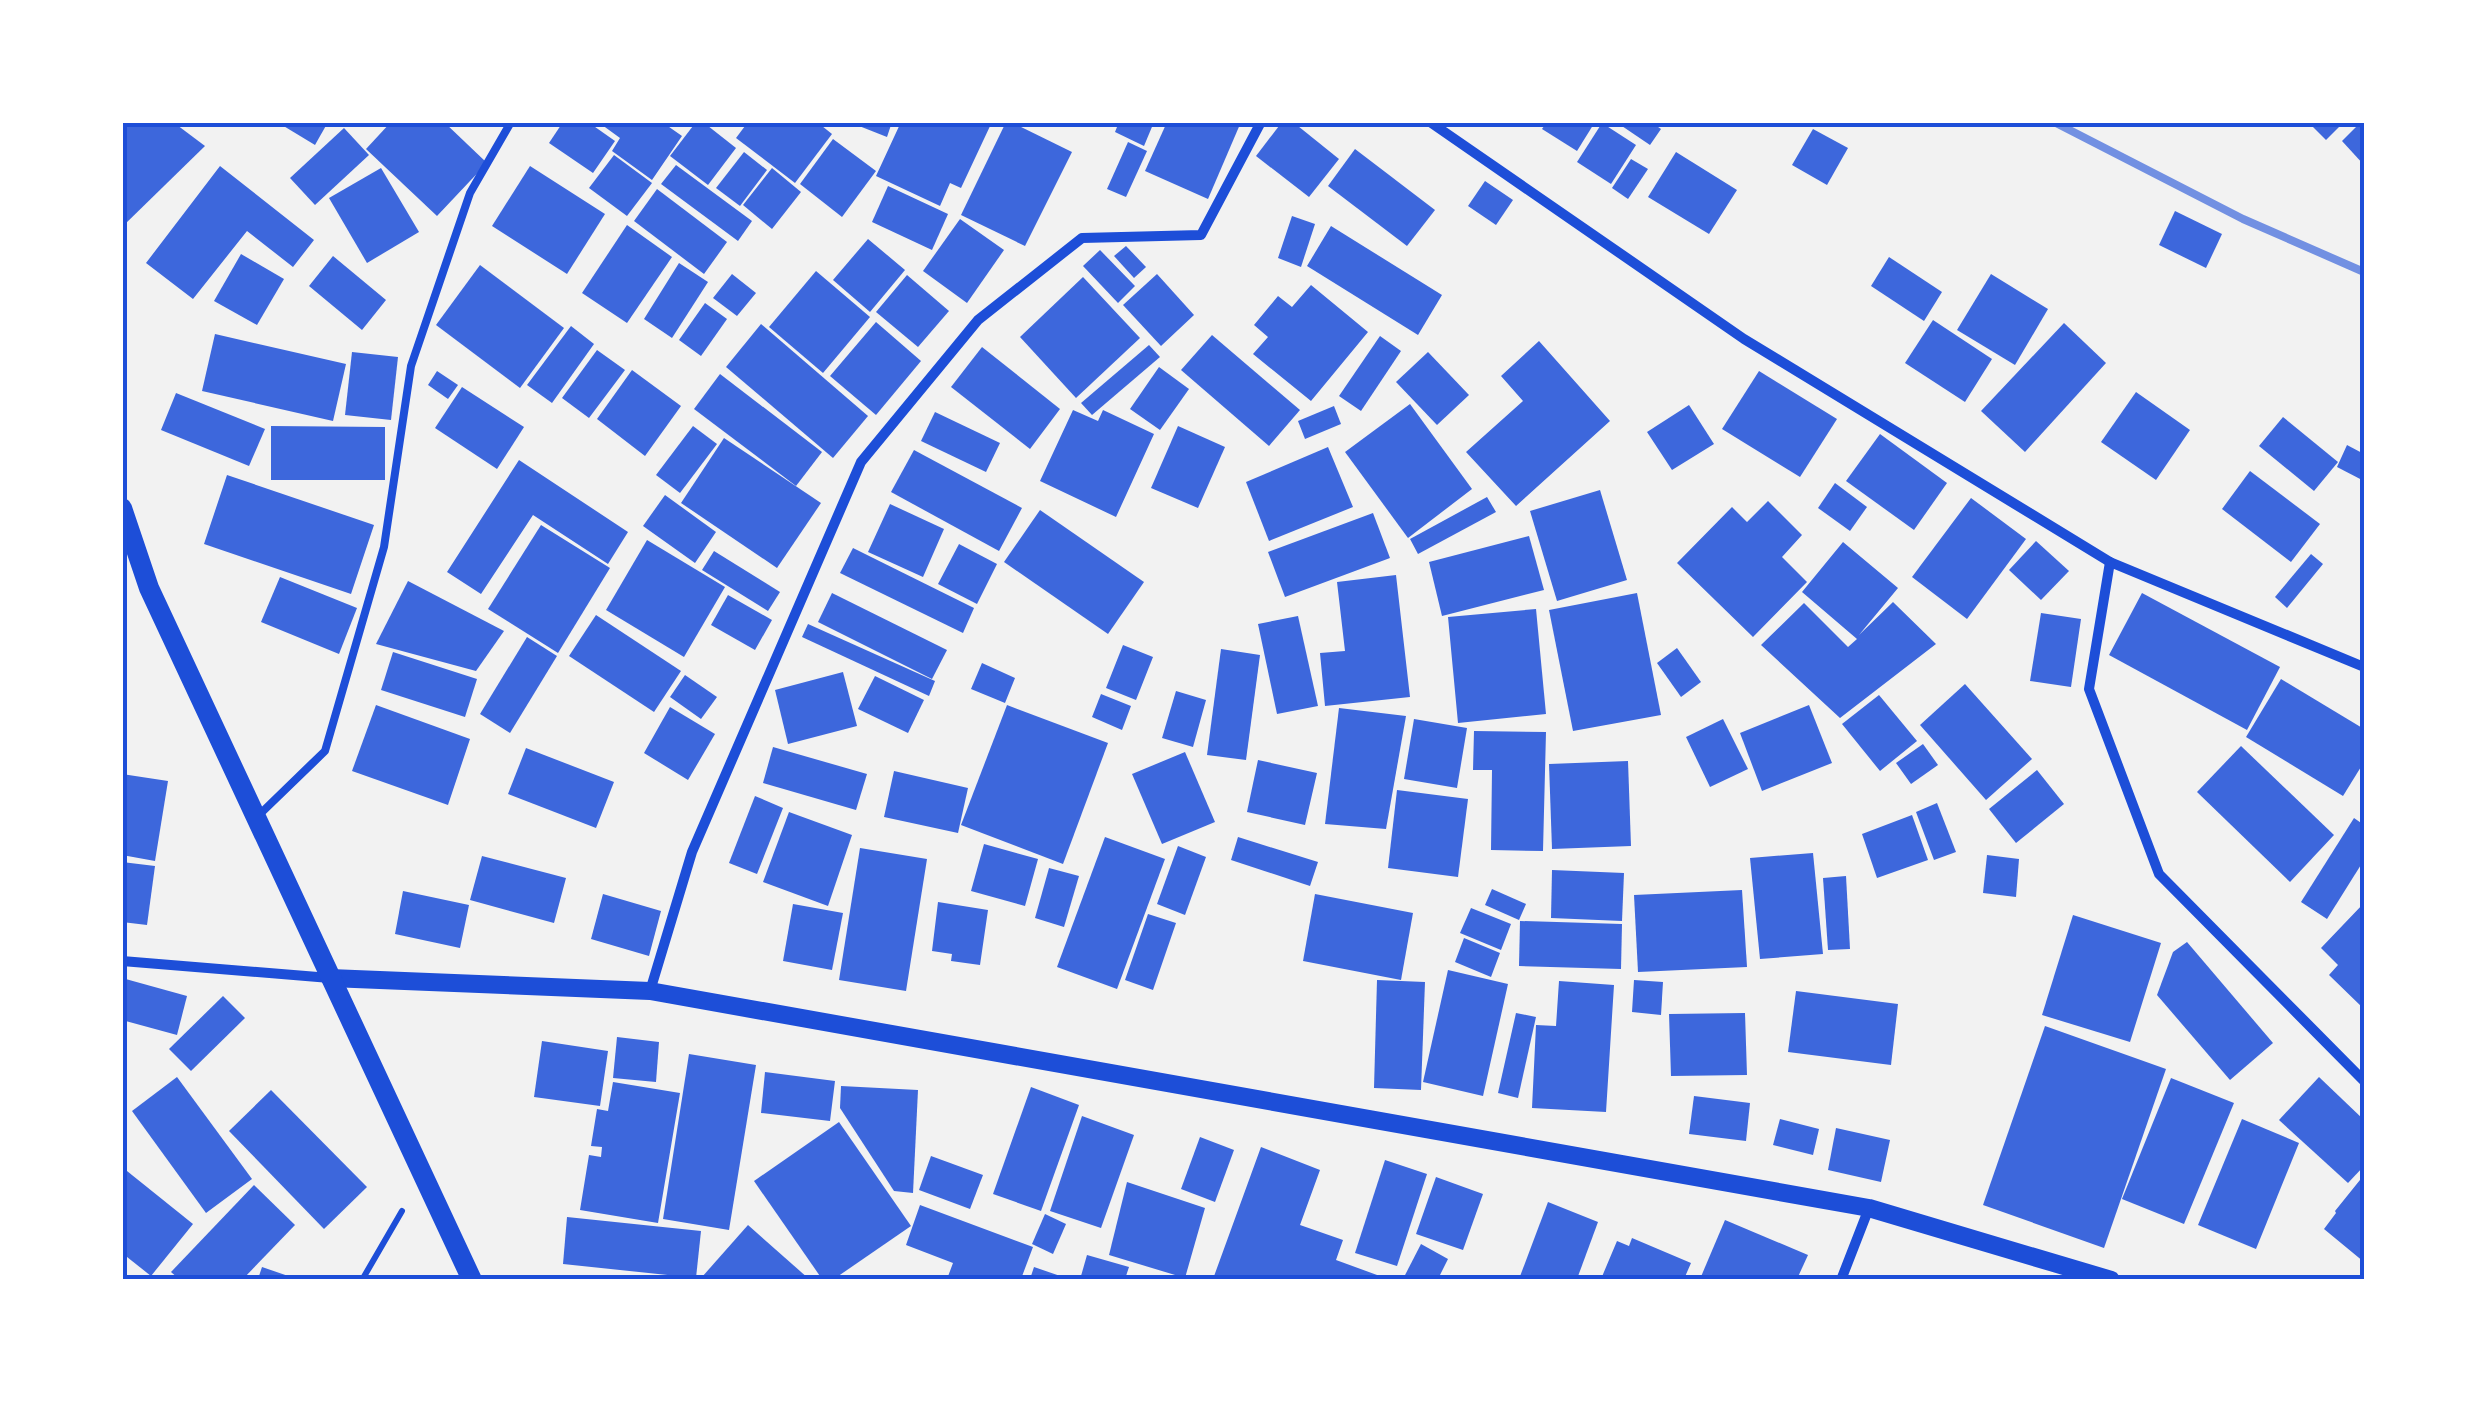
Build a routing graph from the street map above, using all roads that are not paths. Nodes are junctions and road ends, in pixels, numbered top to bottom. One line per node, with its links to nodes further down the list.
1 (510, 122): 7 (lane)
2 (1261, 122): 10 (street)
3 (1430, 122): 5 (street)
4 (122, 508): 7 (main road)
5 (2110, 562): 6 (street); 11 (street)
6 (2364, 667)
7 (256, 818): 9 (main road)
8 (122, 961): 9 (street)
9 (330, 978): 10 (street); 13 (main road)
10 (650, 990): 12 (street)
11 (2364, 1081)
12 (1869, 1208): 14 (street); 15 (street)
13 (472, 1280)
14 (1841, 1280)
15 (2111, 1280)

